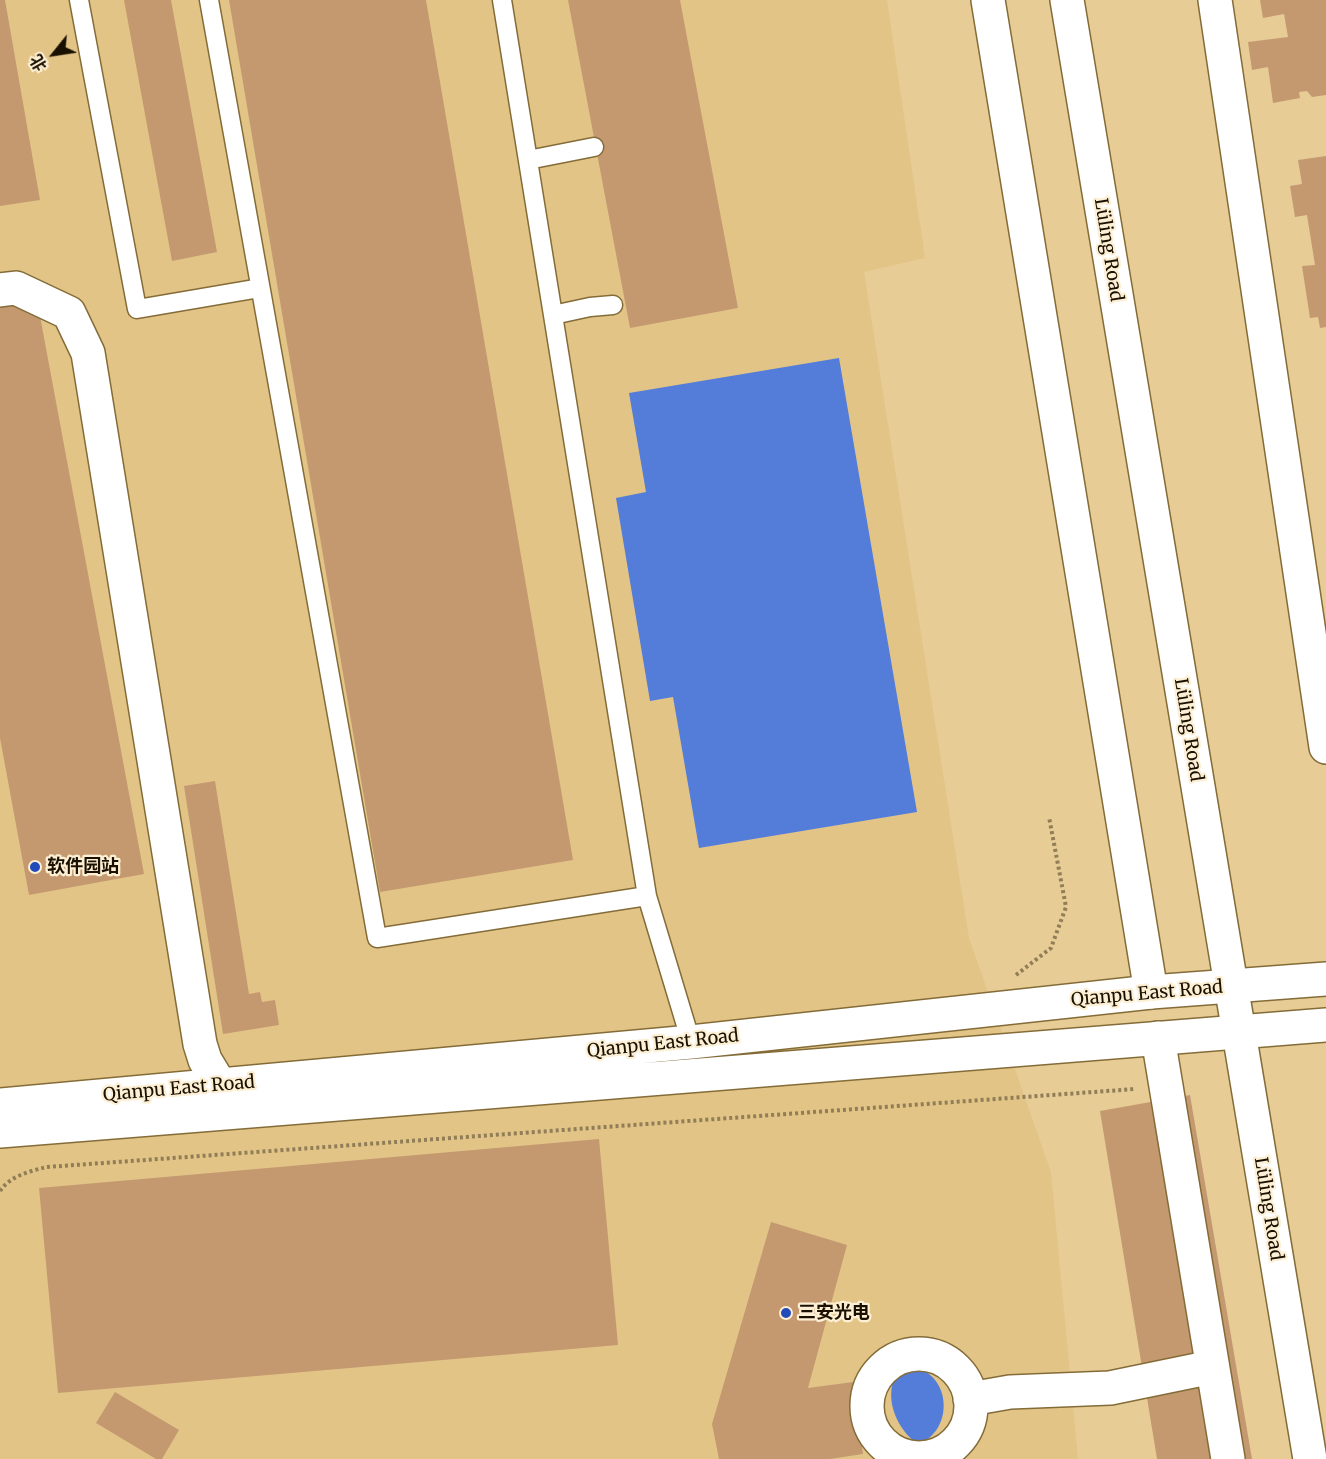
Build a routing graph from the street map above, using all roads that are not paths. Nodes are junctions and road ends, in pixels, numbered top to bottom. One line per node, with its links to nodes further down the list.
1 (79, 0): 9 (lane)
2 (209, 0): 9 (lane)
3 (502, 0): 8 (lane)
4 (988, 0): 17 (main road)
5 (1067, 0): 16 (main road, Lüling Road)
6 (1215, 0): 13 (main road)
7 (594, 147): 8 (lane)
8 (528, 160): 12 (lane)
9 (260, 288): 14 (lane)
10 (0, 290): 22 (main road)
11 (613, 305): 12 (lane)
12 (553, 315): 14 (lane)
13 (1326, 747)
14 (647, 896): 21 (lane)
15 (1326, 979): 16 (main road, Qianpu East Road)
16 (1231, 986): 17 (main road, Qianpu East Road); 19 (main road, Lüling Road)
17 (1151, 992): 20 (main road); 21 (main road, Qianpu East Road)
18 (1326, 1025): 19 (main road, Qianpu East Road)
19 (1238, 1032): 20 (main road, Qianpu East Road); 28 (main road, Lüling Road)
20 (1158, 1038): 24 (main road, Qianpu East Road); 25 (main road)
21 (691, 1042): 22 (main road, Qianpu East Road)
22 (220, 1085): 23 (main road, Qianpu East Road)
23 (0, 1105)
24 (0, 1131)
25 (1212, 1367): 26 (main road); 27 (main road)
26 (970, 1398)
27 (1228, 1459)
28 (1310, 1459)

